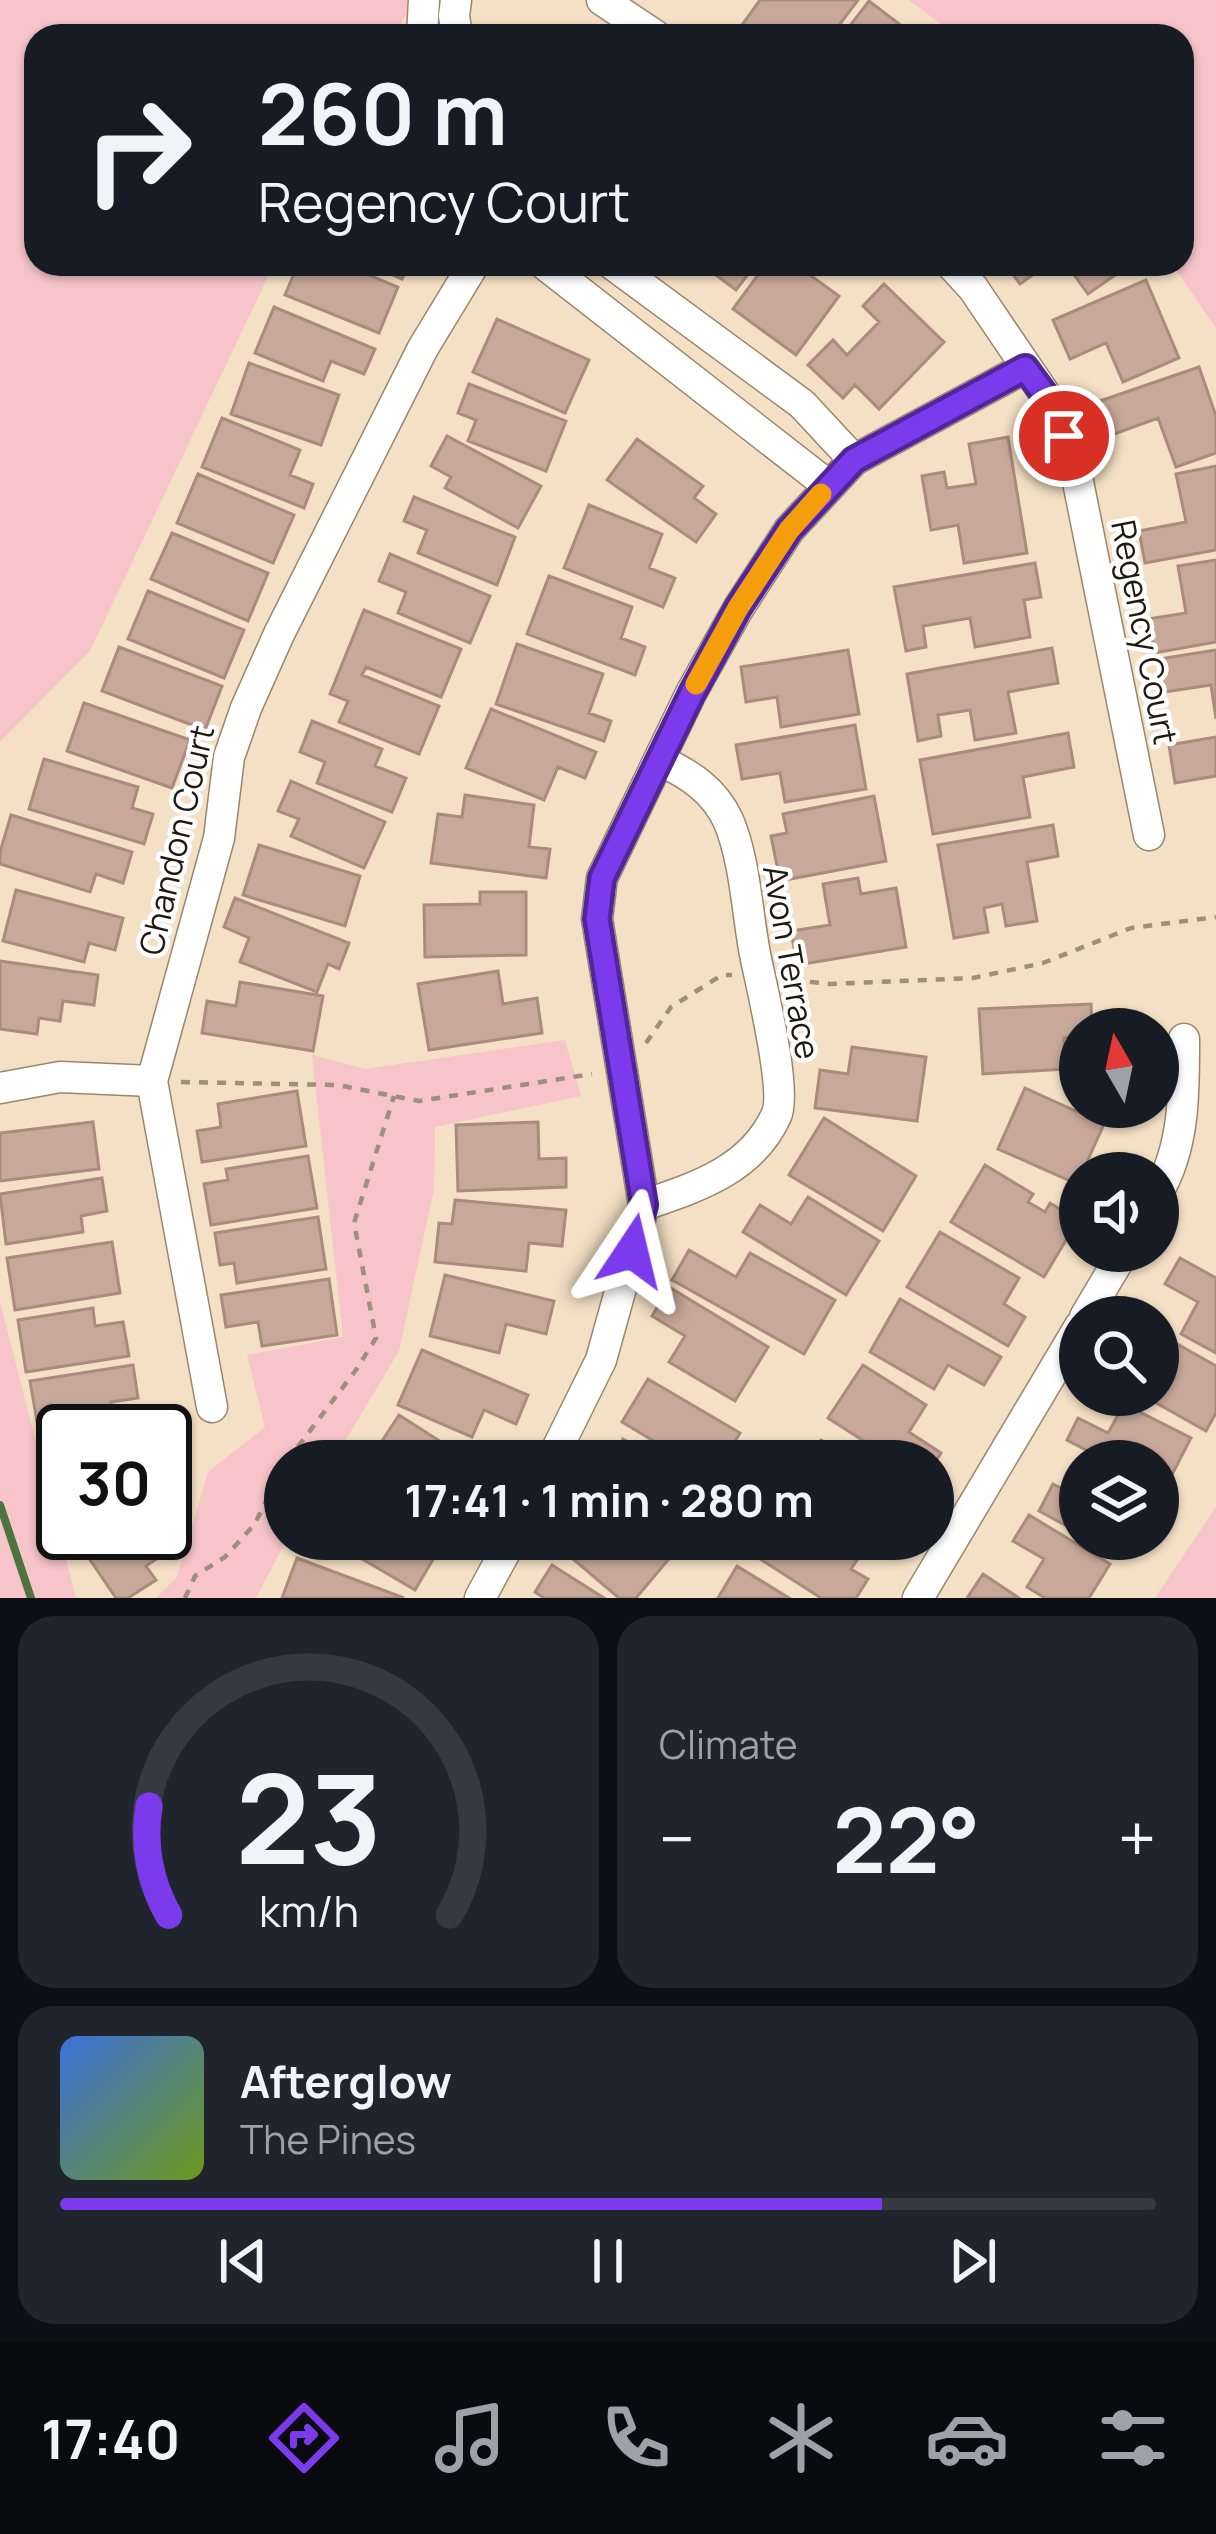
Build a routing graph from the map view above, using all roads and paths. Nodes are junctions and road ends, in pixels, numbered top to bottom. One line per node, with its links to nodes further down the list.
1 (602, 0): 2 (street)
2 (638, 24)
3 (467, 276): 16 (street, Chandon Court)
4 (559, 276): 9 (street)
5 (628, 276): 8 (street)
6 (962, 276): 7 (street, Regency Court)
7 (1025, 368): 8 (street); 11 (street, Regency Court)
8 (854, 460): 9 (street)
9 (829, 485): 10 (street)
10 (661, 760): 13 (street, Avon Terrace); 15 (street)
11 (1149, 835)
12 (1216, 917): 13 (path)
13 (759, 977): 15 (path); 20 (street, Avon Terrace)
14 (1184, 1040): 19 (street)
15 (622, 1069): 18 (path); 20 (street)
16 (152, 1082): 17 (street); 18 (path); 22 (street, Chandon Court)
17 (0, 1088)
18 (394, 1096): 23 (path)
19 (1173, 1152)
20 (644, 1205): 24 (street)
21 (1059, 1361): 29 (street)
22 (212, 1407)
23 (303, 1440)
24 (562, 1440)
25 (264, 1506): 27 (path)
26 (501, 1560): 28 (street)
27 (185, 1598)
28 (480, 1598)
29 (917, 1598)

